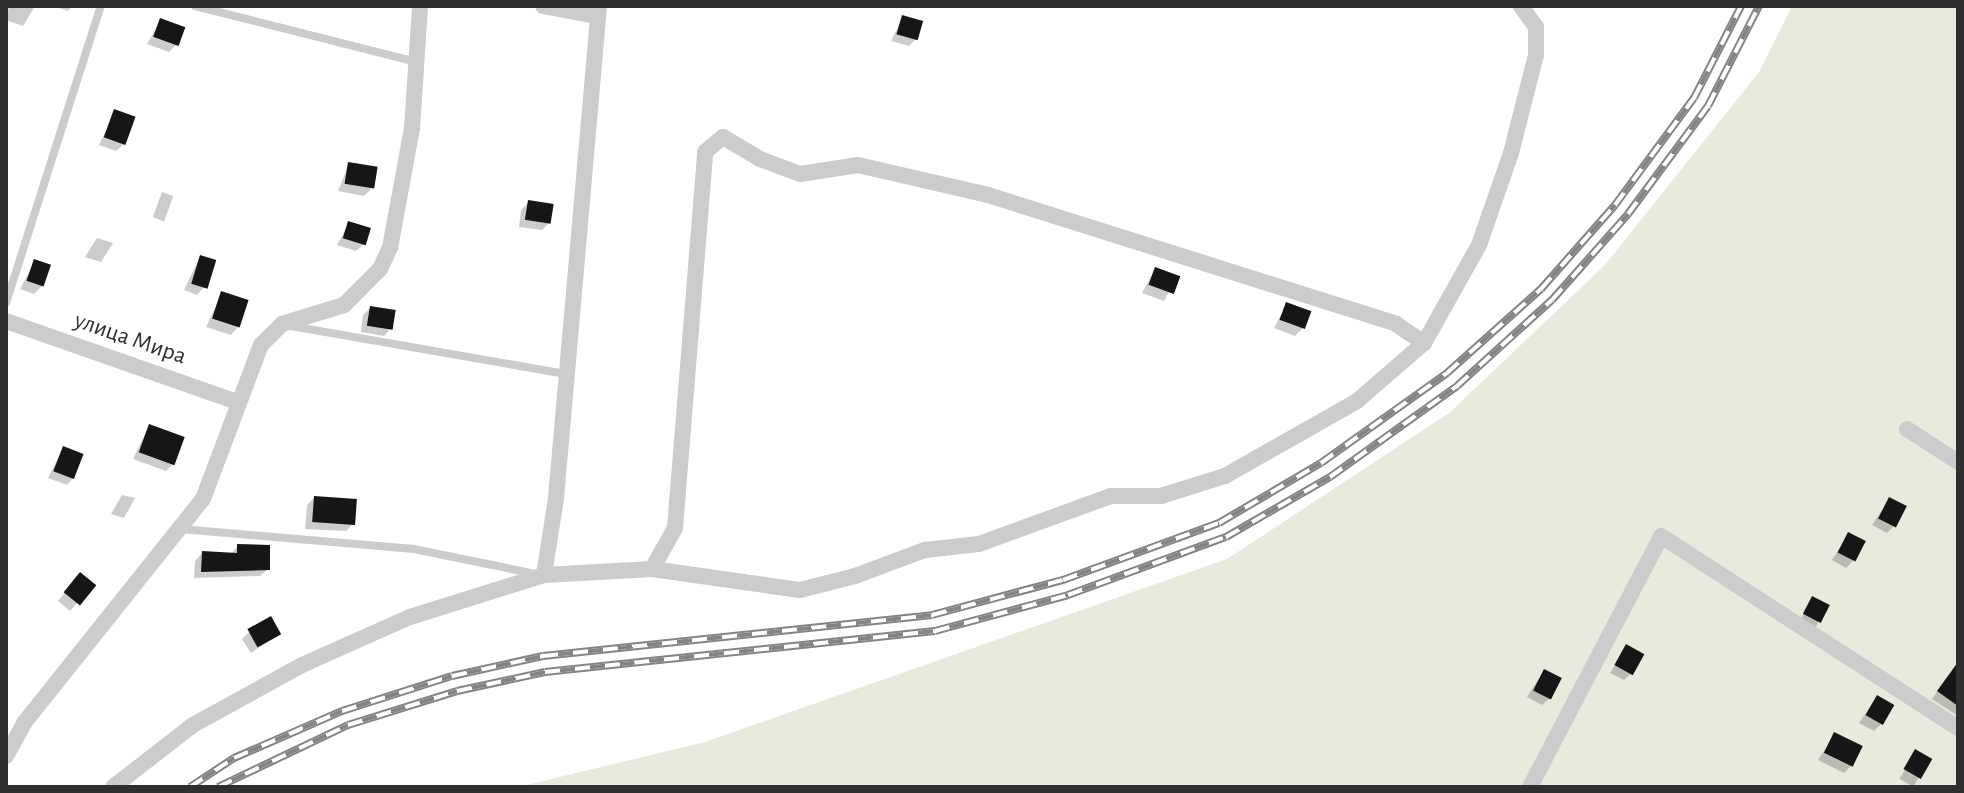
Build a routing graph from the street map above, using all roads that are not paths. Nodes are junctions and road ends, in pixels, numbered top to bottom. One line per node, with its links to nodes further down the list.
1 (101, 6): 8 (lane)
2 (195, 6): 7 (lane)
3 (420, 6): 7 (street)
4 (543, 6): 6 (street)
5 (1521, 6): 11 (street)
6 (598, 11): 12 (street)
7 (417, 62): 10 (street)
8 (6, 303)
9 (6, 321): 13 (street, улица Мира)
10 (282, 324): 12 (lane); 13 (street)
11 (1424, 343): 17 (street); 17 (street)
12 (566, 374): 18 (street)
13 (237, 402): 16 (street)
14 (1907, 429): 15 (street)
15 (1958, 462)
16 (181, 529): 18 (lane); 20 (street)
17 (652, 569): 18 (street)
18 (544, 575): 21 (street)
19 (1958, 728): 22 (street)
20 (6, 756)
21 (113, 787)
22 (1530, 787)

